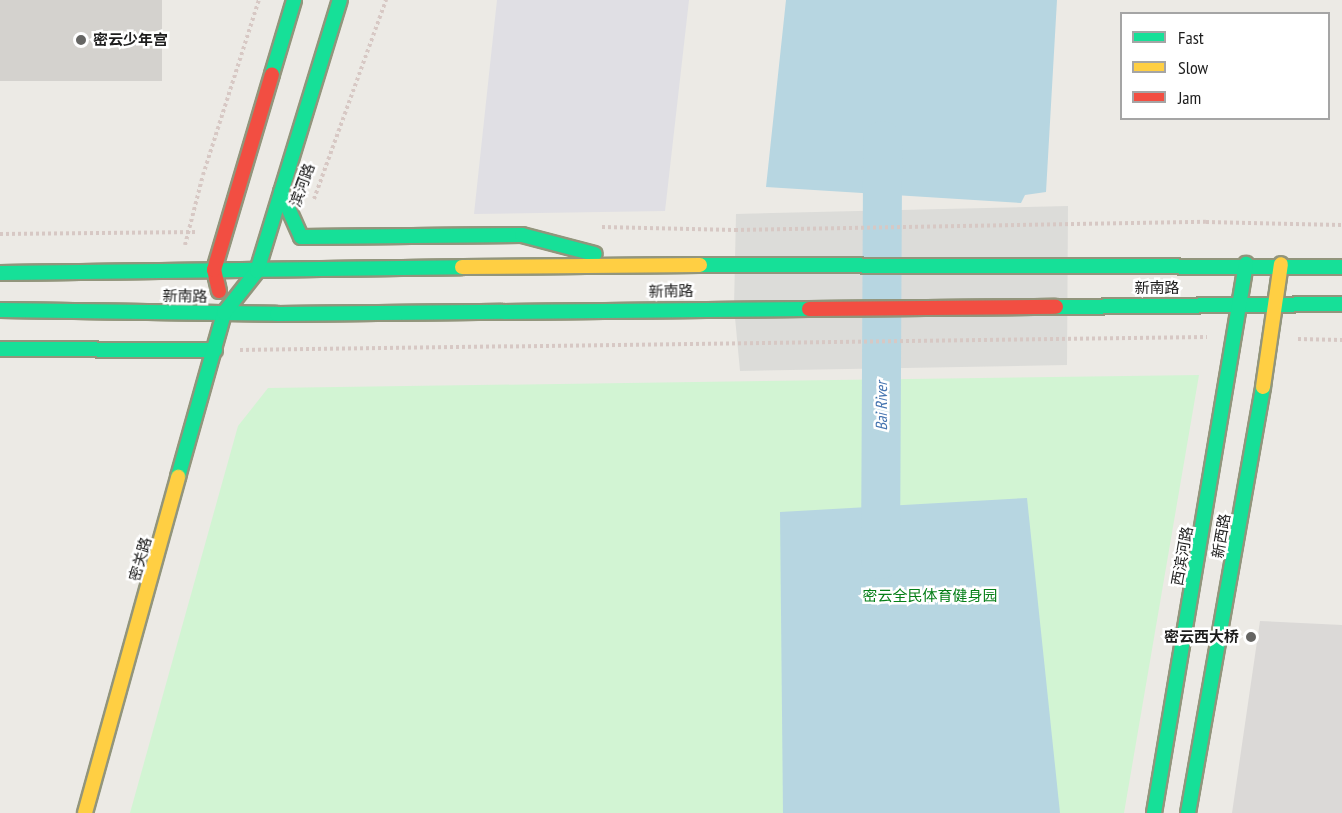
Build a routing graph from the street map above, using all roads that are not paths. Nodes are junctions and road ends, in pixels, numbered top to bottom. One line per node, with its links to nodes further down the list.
1 (294, 0): 8 (main road)
2 (340, 0): 3 (main road, 滨河路)
3 (281, 192): 6 (main road); 9 (main road, 滨河路)
4 (1246, 264): 5 (main road, 新南路); 6 (main road, 新南路); 13 (main road, 西滨河路)
5 (1281, 264): 7 (main road, 新南路); 11 (main road, 新西路)
6 (634, 265): 9 (main road, 新南路)
7 (1342, 267)
8 (214, 270): 9 (main road, 新南路); 10 (main road, 新南路); 15 (main road)
9 (257, 271): 15 (main road)
10 (0, 273)
11 (1275, 302): 12 (main road, 新南路); 13 (main road, 新南路); 20 (main road, 新西路)
12 (1342, 304)
13 (1241, 305): 15 (main road, 新南路); 19 (main road, 西滨河路)
14 (0, 310): 15 (main road, 新南路)
15 (224, 313): 17 (main road, 密关路)
16 (0, 349): 17 (main road)
17 (215, 350): 18 (main road, 密关路)
18 (85, 813)
19 (1154, 813)
20 (1188, 813)

